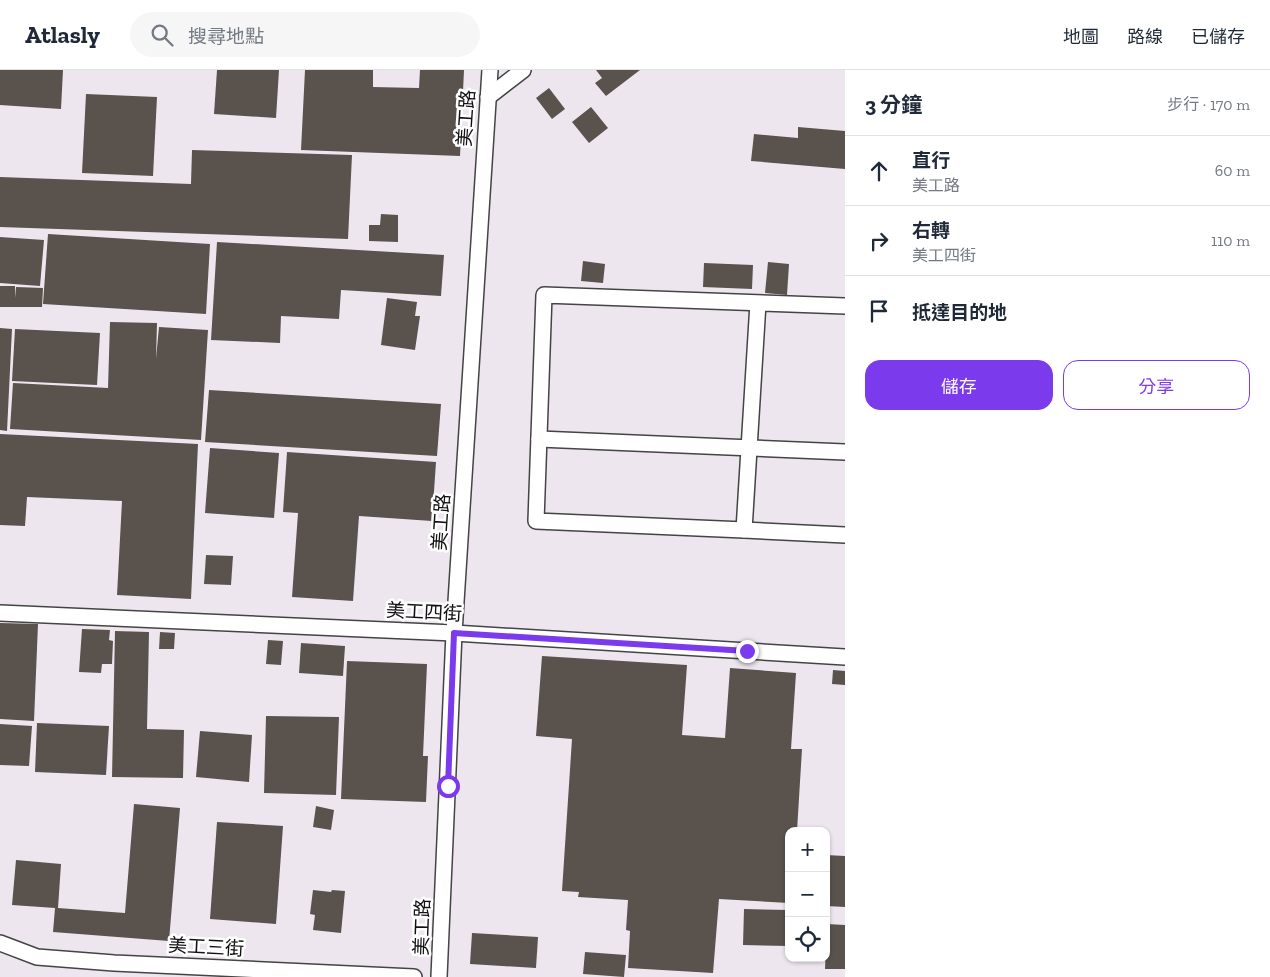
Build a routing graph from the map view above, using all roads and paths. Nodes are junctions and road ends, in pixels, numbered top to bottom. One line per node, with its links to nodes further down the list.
1 (490, 70): 3 (street, 美工路)
2 (523, 70): 3 (street)
3 (488, 97): 12 (street, 美工路)
4 (758, 303): 5 (street); 6 (street); 7 (street)
5 (845, 306)
6 (539, 439): 7 (street); 9 (street)
7 (749, 448): 8 (street); 9 (street)
8 (845, 452)
9 (744, 530): 10 (street)
10 (845, 535)
11 (0, 613): 12 (street, 美工四街)
12 (454, 633): 13 (street, 美工四街); 16 (street, 美工路)
13 (845, 657)
14 (0, 943): 15 (street, 美工三街)
15 (414, 977)
16 (440, 977)

